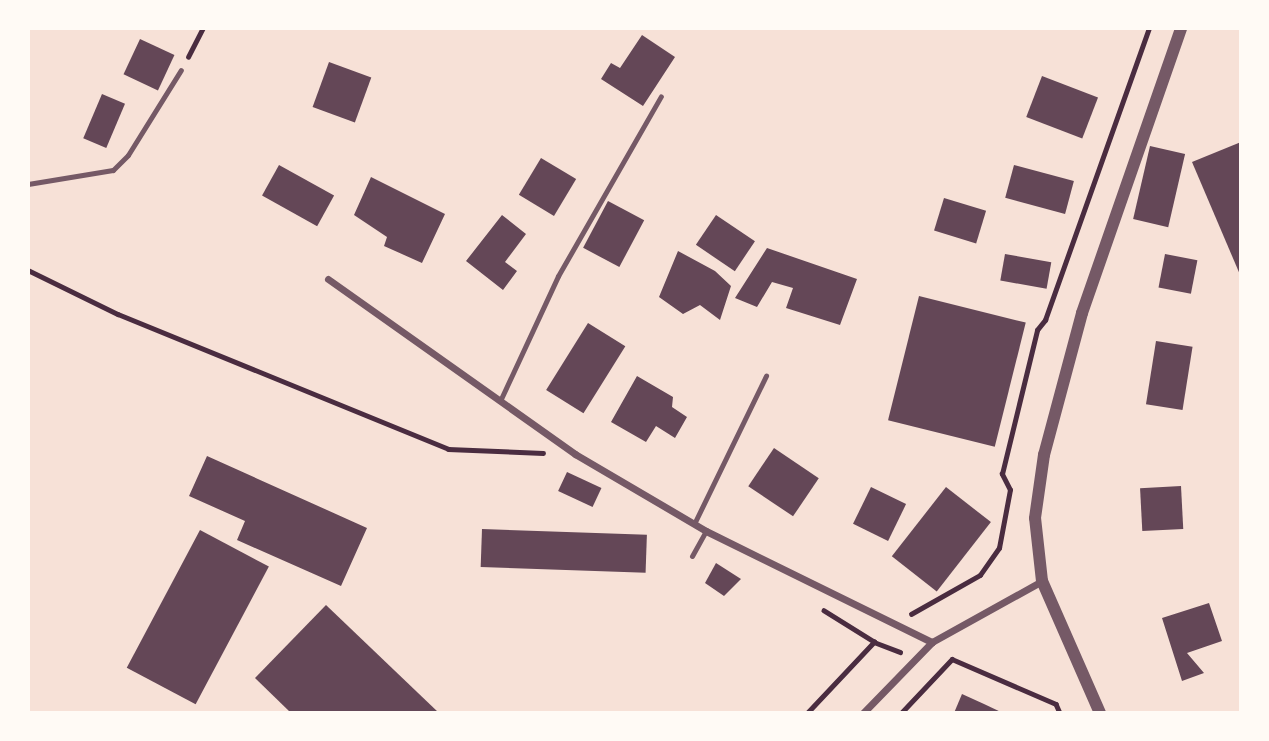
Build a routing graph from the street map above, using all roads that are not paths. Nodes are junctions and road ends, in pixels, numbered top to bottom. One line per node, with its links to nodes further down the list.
1 (1181, 28): 11 (street)
2 (181, 70): 4 (lane)
3 (661, 96): 7 (lane)
4 (28, 184)
5 (328, 279): 7 (street)
6 (766, 376): 8 (lane)
7 (500, 401): 8 (street)
8 (694, 524): 9 (street)
9 (706, 531): 10 (lane); 12 (street)
10 (692, 556)
11 (1042, 581): 12 (street); 14 (street)
12 (932, 642): 13 (street)
13 (863, 713)
14 (1100, 713)

